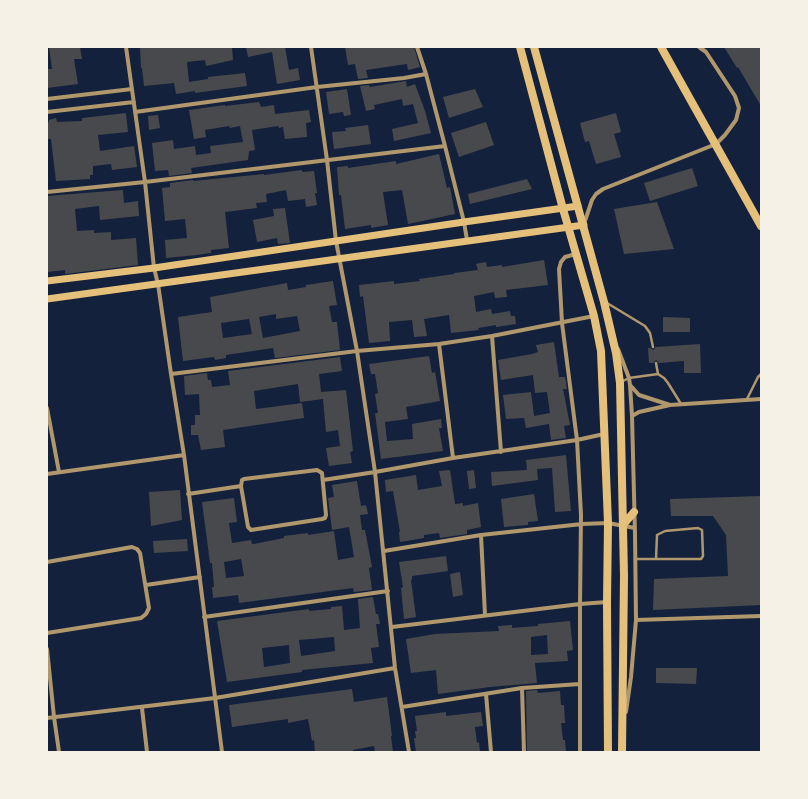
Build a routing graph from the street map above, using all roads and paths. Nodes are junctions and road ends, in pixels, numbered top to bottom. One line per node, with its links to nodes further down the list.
1 (126, 47): 10 (street)
2 (311, 47): 9 (street)
3 (417, 47): 8 (street)
4 (520, 47): 22 (main road)
5 (534, 47): 20 (main road)
6 (661, 47): 15 (main road)
7 (699, 47): 15 (street)
8 (426, 74): 9 (street); 16 (street)
9 (317, 87): 14 (street); 17 (street)
10 (132, 89): 11 (street); 12 (street)
11 (47, 99)
12 (134, 102): 13 (street); 14 (street)
13 (47, 112)
14 (135, 112): 18 (street)
15 (716, 144): 21 (street); 25 (main road)
16 (445, 146): 17 (street); 23 (street)
17 (327, 160): 18 (street); 28 (street)
18 (145, 182): 19 (street); 31 (street)
19 (47, 192)
20 (578, 206): 21 (street); 22 (main road); 24 (main road)
21 (590, 208): 24 (street)
22 (563, 209): 23 (main road); 26 (main road)
23 (464, 222): 27 (street); 28 (main road)
24 (584, 225): 26 (main road); 35 (main road)
25 (761, 226)
26 (568, 228): 27 (main road); 29 (main road)
27 (467, 240): 30 (main road)
28 (336, 241): 30 (street); 31 (main road)
29 (577, 254): 36 (main road); 37 (street)
30 (340, 259): 33 (main road); 42 (street)
31 (154, 268): 32 (main road); 33 (street)
32 (47, 282)
33 (158, 284): 34 (main road); 44 (street)
34 (47, 299)
35 (604, 302): 39 (main road); 41 (lane)
36 (594, 316): 37 (street); 56 (main road)
37 (562, 323): 38 (street); 57 (street)
38 (492, 336): 40 (street); 58 (street)
39 (613, 336): 47 (street); 48 (main road)
40 (439, 344): 42 (street); 60 (street)
41 (653, 347)
42 (357, 350): 44 (street); 62 (street)
43 (656, 363): 45 (lane)
44 (171, 374): 59 (street)
45 (658, 374): 47 (lane); 52 (lane)
46 (761, 374): 51 (lane)
47 (629, 378): 48 (lane); 49 (street)
48 (620, 383): 70 (main road)
49 (630, 386): 53 (street); 55 (street)
50 (761, 399): 51 (street)
51 (747, 400): 52 (street)
52 (681, 404): 53 (street)
53 (670, 405): 55 (street)
54 (47, 408): 61 (street)
55 (632, 416): 67 (street)
56 (605, 434): 57 (street); 68 (main road)
57 (577, 440): 58 (street); 69 (street)
58 (501, 452): 60 (street)
59 (184, 455): 61 (street); 66 (street)
60 (453, 458): 62 (street)
61 (59, 472): 63 (street)
62 (376, 472): 64 (street); 73 (street)
63 (47, 474)
64 (323, 480): 65 (street); 65 (street)
65 (241, 486): 66 (street)
66 (188, 494): 77 (street)
67 (634, 512): 70 (main road); 71 (street)
68 (608, 523): 69 (street); 70 (street); 80 (main road)
69 (582, 524): 72 (street); 81 (street)
70 (623, 525): 71 (street); 98 (main road)
71 (635, 528): 74 (street)
72 (481, 536): 73 (street); 82 (street)
73 (384, 551): 79 (street)
74 (635, 559): 75 (lane); 85 (street)
75 (656, 559): 75 (lane)
76 (47, 562): 78 (street)
77 (200, 577): 78 (street); 84 (street)
78 (146, 585): 87 (street)
79 (388, 591): 84 (street); 86 (street)
80 (607, 602): 81 (street); 106 (main road)
81 (580, 604): 82 (street); 90 (street)
82 (485, 615): 86 (street)
83 (761, 616): 85 (street)
84 (204, 617): 93 (street)
85 (636, 620): 98 (street)
86 (392, 627): 89 (street)
87 (47, 633)
88 (47, 649): 96 (street)
89 (396, 668): 93 (street); 94 (street)
90 (580, 684): 91 (street); 105 (street)
91 (522, 688): 92 (street); 104 (street)
92 (486, 694): 94 (street); 103 (street)
93 (215, 698): 95 (street); 101 (street)
94 (402, 707): 102 (street)
95 (142, 708): 96 (street); 100 (street)
96 (54, 717): 97 (street); 99 (street)
97 (47, 718)
98 (622, 732): 107 (main road)
99 (59, 752)
100 (147, 752)
101 (222, 752)
102 (409, 752)
103 (491, 752)
104 (524, 752)
105 (580, 752)
106 (608, 752)
107 (622, 752)

